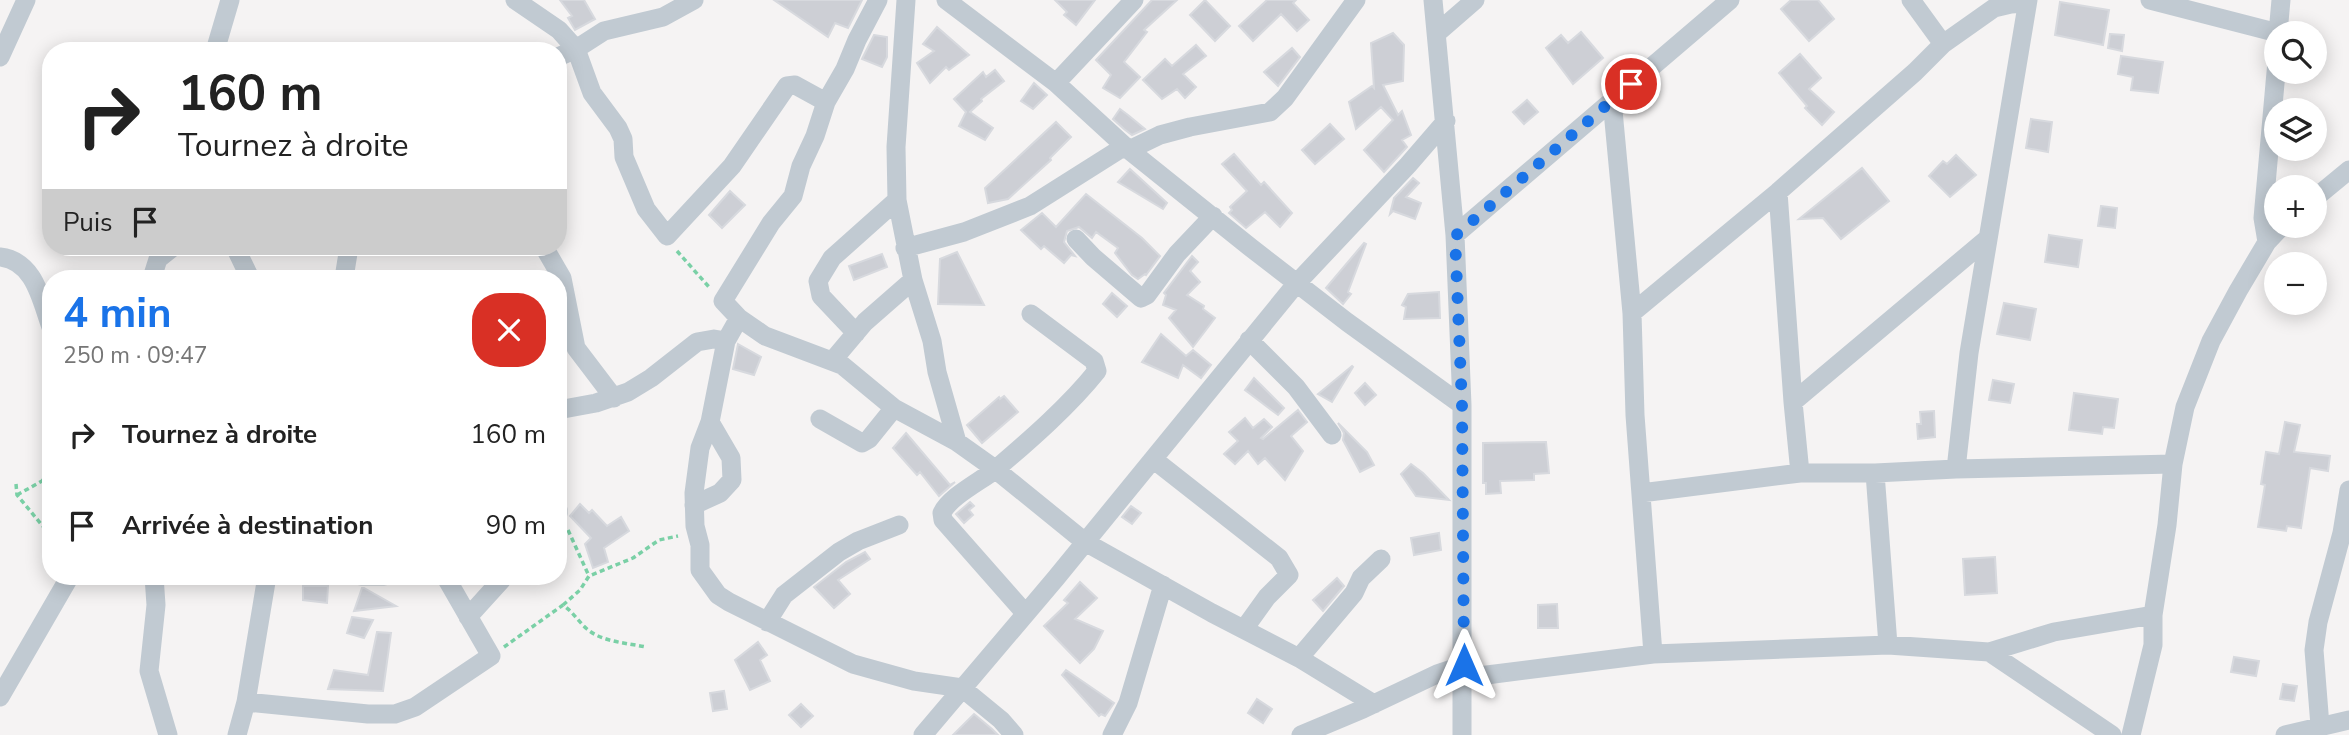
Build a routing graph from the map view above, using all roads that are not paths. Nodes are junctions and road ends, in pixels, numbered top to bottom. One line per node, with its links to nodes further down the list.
1 (26, 0): 25 (street)
2 (230, 0): 20 (street); 21 (street)
3 (515, 0): 22 (street)
4 (694, 0): 24 (street)
5 (878, 0): 29 (street)
6 (906, 0): 35 (street)
7 (946, 0): 26 (street)
8 (1134, 0): 26 (street)
9 (1356, 0): 31 (street)
10 (1433, 0): 19 (street)
11 (1475, 0): 19 (street)
12 (1730, 0): 28 (street)
13 (1911, 0): 23 (street)
14 (2150, 0): 18 (street)
15 (2281, 0): 17 (street)
16 (2027, 2): 23 (street); 40 (street)
17 (2279, 21)
18 (2264, 29)
19 (1437, 33): 30 (street)
20 (218, 42)
21 (230, 42)
22 (563, 42)
23 (1943, 44): 34 (street)
24 (567, 53): 29 (street)
25 (0, 57)
26 (1056, 83): 31 (street)
27 (2275, 84): 41 (street)
28 (1612, 100): 37 (street); 48 (street)
29 (827, 103): 50 (street)
30 (1446, 121): 37 (street); 45 (street)
31 (1127, 148): 36 (street); 42 (street)
32 (2349, 170): 33 (street)
33 (2327, 188)
34 (1778, 192): 48 (street); 56 (street)
35 (897, 200): 42 (street); 51 (street)
36 (1213, 216): 39 (street); 45 (street)
37 (1455, 236): 57 (street)
38 (2271, 238): 41 (street)
39 (1076, 239)
40 (1987, 239): 56 (street); 67 (street)
41 (2267, 242): 65 (street)
42 (905, 248): 44 (street)
43 (0, 257): 46 (street)
44 (913, 280): 51 (street); 63 (street)
45 (1296, 284): 52 (street); 57 (street)
46 (42, 302)
47 (567, 303): 55 (street)
48 (1632, 313): 71 (street)
49 (1031, 314): 66 (street)
50 (739, 318): 53 (street); 54 (street)
51 (856, 333): 54 (street)
52 (1249, 340): 62 (street); 64 (street)
53 (726, 341): 55 (street); 61 (street)
54 (832, 360): 59 (street)
55 (614, 398): 58 (street)
56 (1793, 402): 68 (street)
57 (1462, 405): 92 (street)
58 (567, 408)
59 (894, 408): 60 (street); 63 (street)
60 (820, 419)
61 (710, 422): 72 (street); 72 (street)
62 (1332, 435)
63 (957, 442): 66 (street)
64 (1153, 459): 75 (street); 87 (street)
65 (2173, 464): 67 (street); 84 (street)
66 (995, 469): 75 (street); 83 (street)
67 (1956, 469): 69 (street)
68 (1800, 473): 69 (street); 71 (street)
69 (1875, 473): 88 (street)
70 (2349, 490): 74 (street)
71 (1642, 493): 90 (street)
72 (694, 505): 86 (street)
73 (899, 525): 86 (street)
74 (2346, 532): 98 (street)
75 (1085, 542): 82 (street); 83 (street)
76 (1381, 559): 91 (street)
77 (65, 585): 94 (street)
78 (155, 585): 99 (street)
79 (266, 585): 95 (street)
80 (450, 585): 85 (street)
81 (497, 585): 85 (street)
82 (1163, 585): 87 (street); 103 (street)
83 (1025, 613): 93 (street)
84 (2153, 615): 89 (street); 107 (street)
85 (468, 617): 95 (street)
86 (767, 622): 93 (street)
87 (1244, 629): 91 (street)
88 (1888, 645): 89 (street); 90 (street)
89 (1989, 652): 106 (street)
90 (1653, 654): 92 (street)
91 (1299, 658): 96 (street)
92 (1463, 672): 96 (street); 105 (street)
93 (962, 688): 101 (street); 102 (street)
94 (0, 697)
95 (246, 702): 100 (street)
96 (1374, 704): 104 (street)
97 (2349, 720): 98 (street)
98 (2320, 726): 108 (street)
99 (168, 735)
100 (237, 735)
101 (923, 735)
102 (1013, 735)
103 (1112, 735)
104 (1301, 735)
105 (1462, 735)
106 (2112, 735)
107 (2131, 735)
108 (2285, 735)

